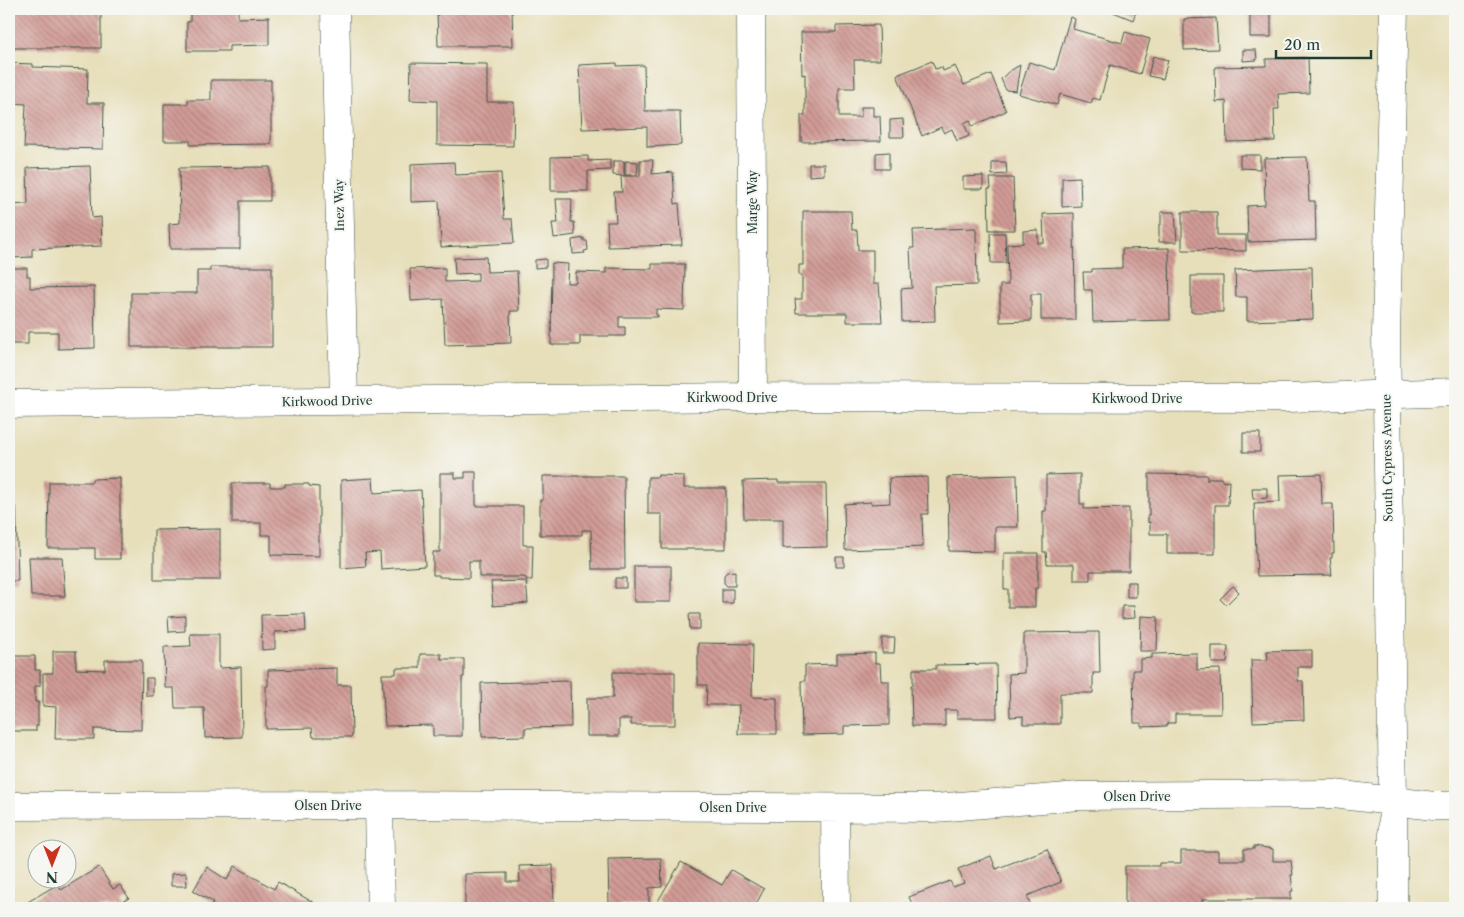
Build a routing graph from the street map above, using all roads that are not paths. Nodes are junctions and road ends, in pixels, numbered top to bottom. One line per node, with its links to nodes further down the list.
1 (335, 9): 7 (street, Inez Way)
2 (754, 9): 6 (street, Marge Way)
3 (1394, 9): 5 (street, South Cypress Avenue)
4 (1455, 392): 5 (street, Kirkwood Drive)
5 (1386, 394): 6 (street, Kirkwood Drive); 9 (street, South Cypress Avenue)
6 (753, 397): 7 (street, Kirkwood Drive)
7 (344, 400): 8 (street, Kirkwood Drive)
8 (9, 404)
9 (1393, 801): 12 (street, Olsen Drive); 13 (street, Olsen Drive); 16 (street, South Cypress Avenue)
10 (379, 805): 11 (street, Olsen Drive); 13 (street, Olsen Drive); 14 (street)
11 (9, 806)
12 (1455, 806)
13 (835, 808): 15 (street)
14 (381, 908)
15 (836, 908)
16 (1393, 908)

